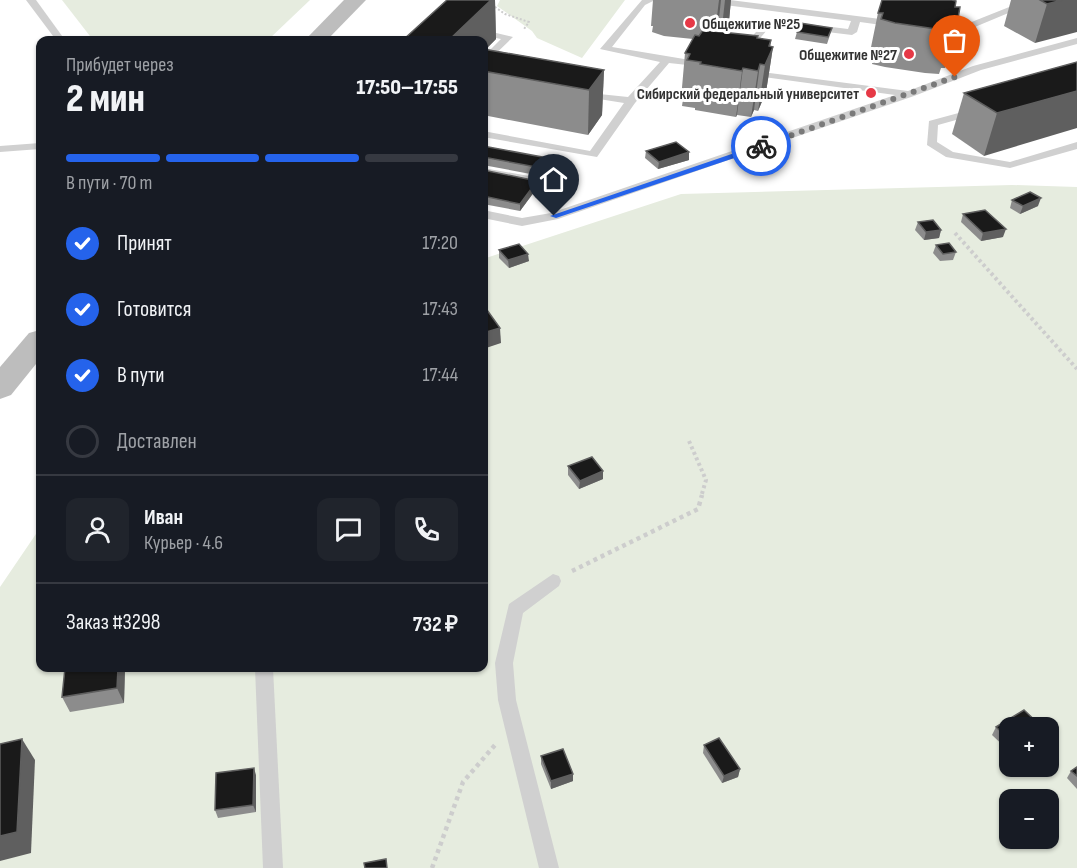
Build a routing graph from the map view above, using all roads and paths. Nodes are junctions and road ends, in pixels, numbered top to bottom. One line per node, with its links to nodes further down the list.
1 (31, 0): 11 (lane)
2 (356, 0): 12 (main road)
3 (650, 0): 16 (lane)
4 (709, 0): 7 (lane)
5 (1013, 0): 6 (lane)
6 (1031, 2): 9 (lane)
7 (856, 19): 8 (lane); 14 (lane)
8 (911, 26)
9 (922, 28)
10 (461, 29): 15 (lane)
11 (58, 36)
12 (319, 36)
13 (1077, 40): 20 (lane)
14 (732, 54)
15 (488, 58)
16 (667, 60): 17 (lane); 21 (lane)
17 (712, 62)
18 (736, 70): 20 (lane)
19 (574, 92): 21 (lane)
20 (910, 94): 30 (lane)
21 (631, 101): 23 (lane)
22 (988, 107): 24 (lane)
23 (488, 135)
24 (1077, 145)
25 (36, 146): 26 (lane)
26 (0, 149)
27 (488, 172): 28 (lane)
28 (546, 182)
29 (488, 215): 30 (lane)
30 (539, 220): 31 (lane)
31 (551, 230)
32 (955, 233): 34 (path)
33 (36, 345): 35 (main road)
34 (1077, 369)
35 (0, 388)
36 (689, 441): 37 (path)
37 (553, 581): 39 (lane)
38 (264, 672): 40 (lane)
39 (507, 700): 41 (path); 42 (lane)
40 (273, 868)
41 (432, 868)
42 (549, 868)

